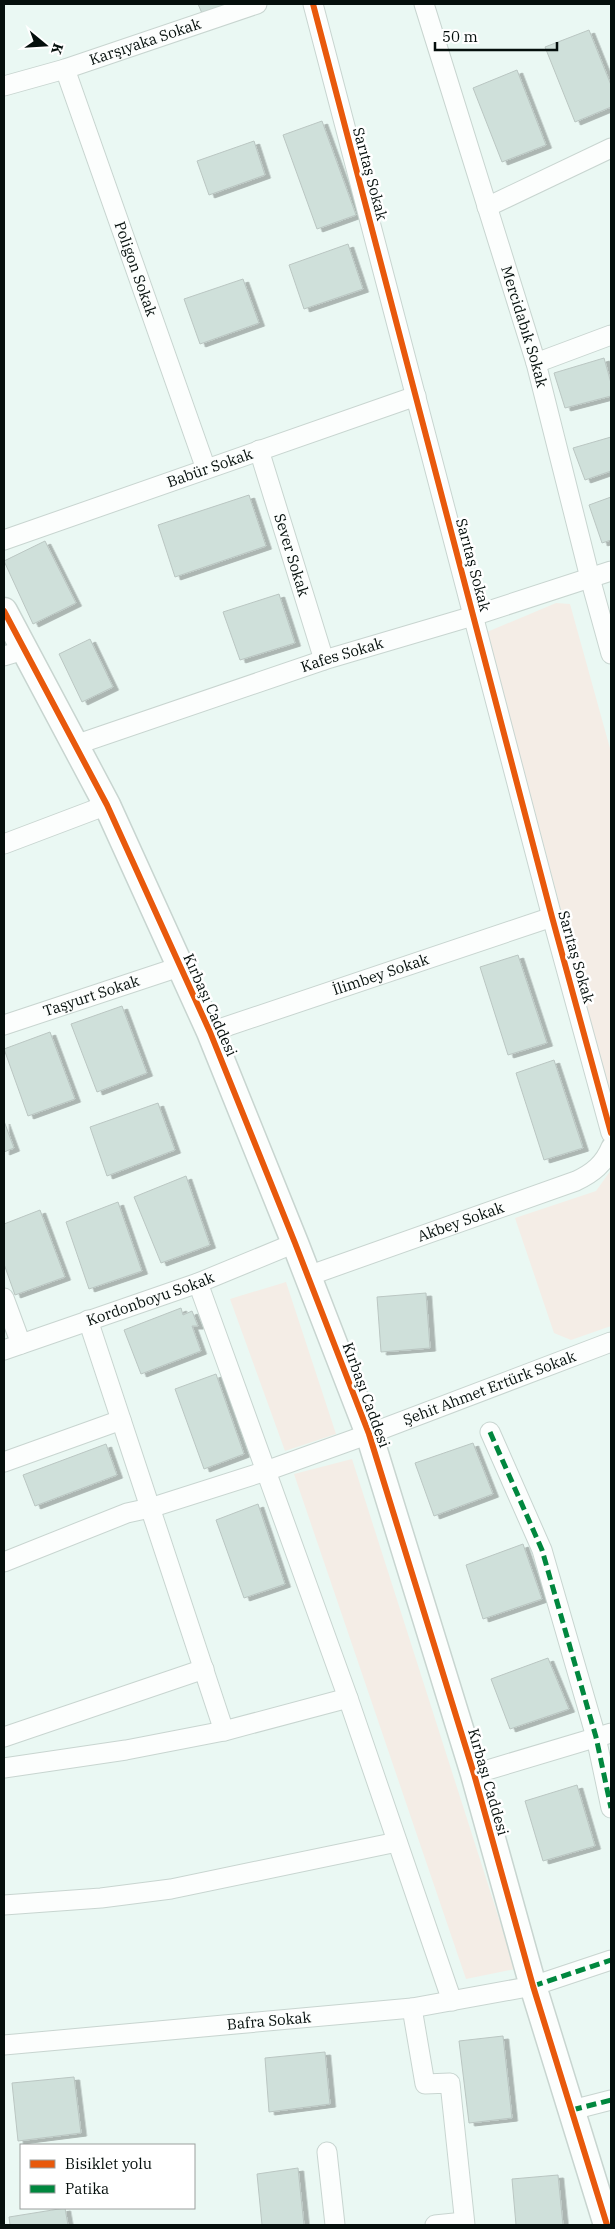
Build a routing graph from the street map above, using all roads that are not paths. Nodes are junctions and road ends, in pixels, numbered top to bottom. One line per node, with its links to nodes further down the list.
1 (257, 4): 4 (street, Karşıyaka Sokak)
2 (313, 4): 10 (street, Sarıtaş Sokak)
3 (424, 4): 7 (street, Mercidabık Sokak)
4 (65, 69): 5 (street, Karşıyaka Sokak); 12 (street, Poligon Sokak)
5 (4, 86)
6 (611, 148): 7 (street)
7 (487, 207): 9 (street, Mercidabık Sokak)
8 (611, 335): 9 (street)
9 (536, 363): 15 (street, Mercidabık Sokak)
10 (416, 396): 11 (street, Babür Sokak); 17 (street, Sarıtaş Sokak)
11 (259, 450): 12 (street, Babür Sokak); 20 (street, Sever Sokak)
12 (206, 470): 13 (street, Babür Sokak)
13 (4, 540)
14 (611, 571): 15 (street, Kafes Sokak)
15 (590, 578): 17 (street, Kafes Sokak); 19 (street, Mercidabık Sokak)
16 (4, 611): 18 (street, Kırbaşı Caddesi)
17 (473, 616): 20 (street, Kafes Sokak); 24 (street, Sarıtaş Sokak)
18 (14, 653): 21 (street, Kırbaşı Caddesi)
19 (611, 654)
20 (324, 660): 21 (street, Kafes Sokak)
21 (75, 745): 22 (street, Kırbaşı Caddesi)
22 (107, 805): 23 (street); 25 (street, Kırbaşı Caddesi)
23 (4, 844)
24 (552, 917): 27 (street, İlimbey Sokak); 28 (street, Sarıtaş Sokak)
25 (179, 968): 26 (street, Taşyurt Sokak); 27 (street, Kırbaşı Caddesi)
26 (4, 1025)
27 (210, 1032): 30 (street, Kırbaşı Caddesi)
28 (611, 1133)
29 (609, 1152): 31 (street, Akbey Sokak)
30 (295, 1243): 31 (street, Kırbaşı Caddesi); 32 (street, Kordonboyu Sokak)
31 (308, 1276): 39 (street, Kırbaşı Caddesi)
32 (198, 1283): 34 (street, Kordonboyu Sokak); 41 (street)
33 (4, 1298): 36 (street)
34 (88, 1320): 36 (street, Kordonboyu Sokak); 37 (street)
35 (610, 1345): 39 (street, Şehit Ahmet Ertürk Sokak)
36 (12, 1347)
37 (121, 1420): 40 (street); 42 (street)
38 (490, 1432): 47 (street)
39 (369, 1434): 41 (street, Şehit Ahmet Ertürk Sokak); 50 (street, Kırbaşı Caddesi)
40 (4, 1462)
41 (266, 1471): 42 (street, Şehit Ahmet Ertürk Sokak); 45 (street)
42 (150, 1508): 43 (street, Şehit Ahmet Ertürk Sokak); 44 (street)
43 (4, 1562)
44 (204, 1669): 46 (street); 48 (street)
45 (348, 1698): 46 (street); 52 (street)
46 (224, 1730): 49 (street)
47 (603, 1735): 50 (street); 51 (street)
48 (4, 1737)
49 (4, 1768)
50 (474, 1774): 55 (street, Kırbaşı Caddesi)
51 (611, 1808)
52 (397, 1842): 53 (street); 56 (street)
53 (4, 1905)
54 (611, 1960): 55 (street, Bafra Sokak)
55 (533, 1986): 56 (street, Bafra Sokak); 60 (street, Kırbaşı Caddesi)
56 (452, 2001): 57 (street, Bafra Sokak)
57 (412, 2008): 58 (street, Bafra Sokak); 62 (street)
58 (4, 2045)
59 (611, 2100): 60 (street)
60 (572, 2110): 65 (street, Kırbaşı Caddesi)
61 (327, 2152): 63 (street)
62 (464, 2224): 64 (street)
63 (335, 2225)
64 (435, 2225)
65 (607, 2225)

